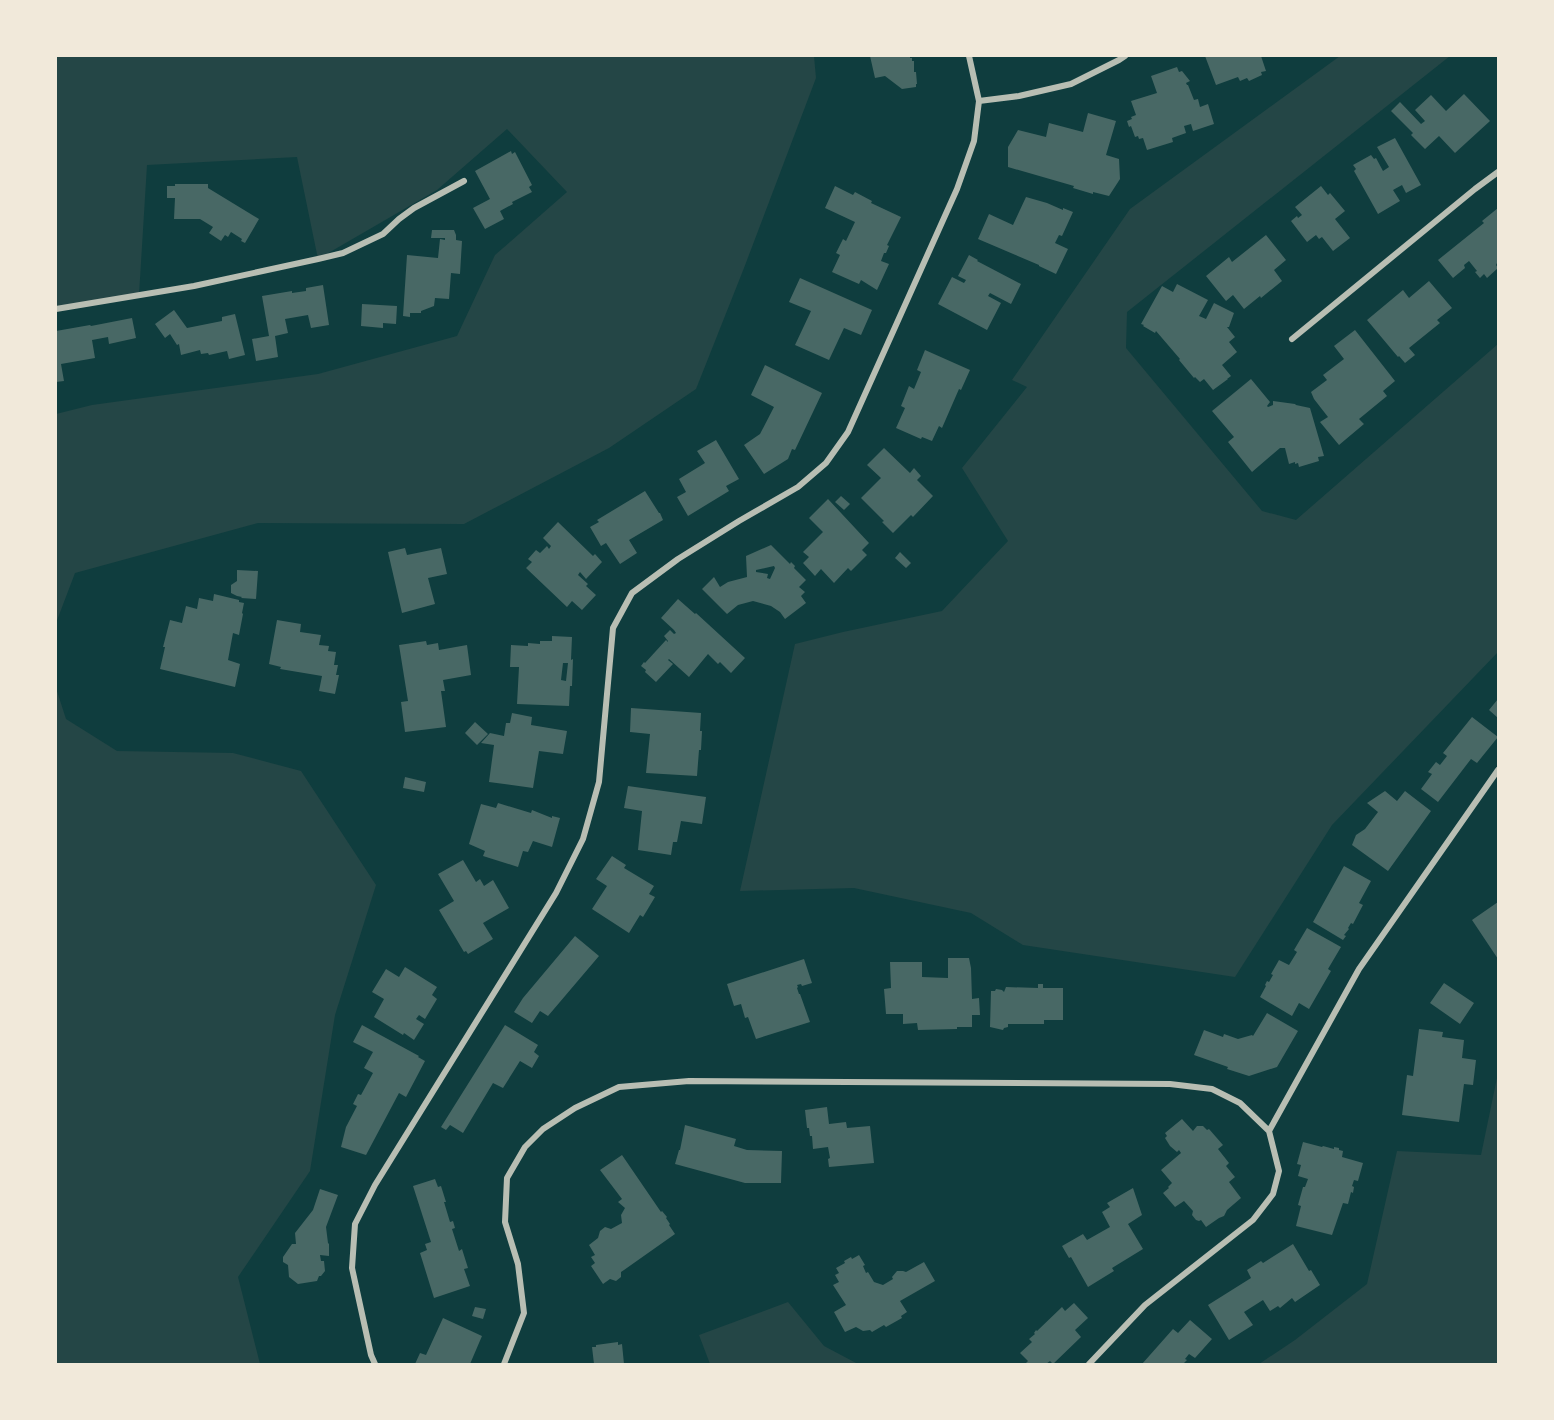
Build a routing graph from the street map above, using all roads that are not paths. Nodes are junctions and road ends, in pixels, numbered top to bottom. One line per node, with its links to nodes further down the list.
1 (969, 56): 3 (street)
2 (1125, 56): 3 (street)
3 (979, 101): 10 (street)
4 (1498, 172): 7 (street)
5 (464, 181): 6 (street)
6 (56, 309)
7 (1293, 339)
8 (1498, 770): 9 (street)
9 (1269, 1131): 11 (street); 12 (street)
10 (375, 1365)
11 (504, 1365)
12 (1089, 1365)

